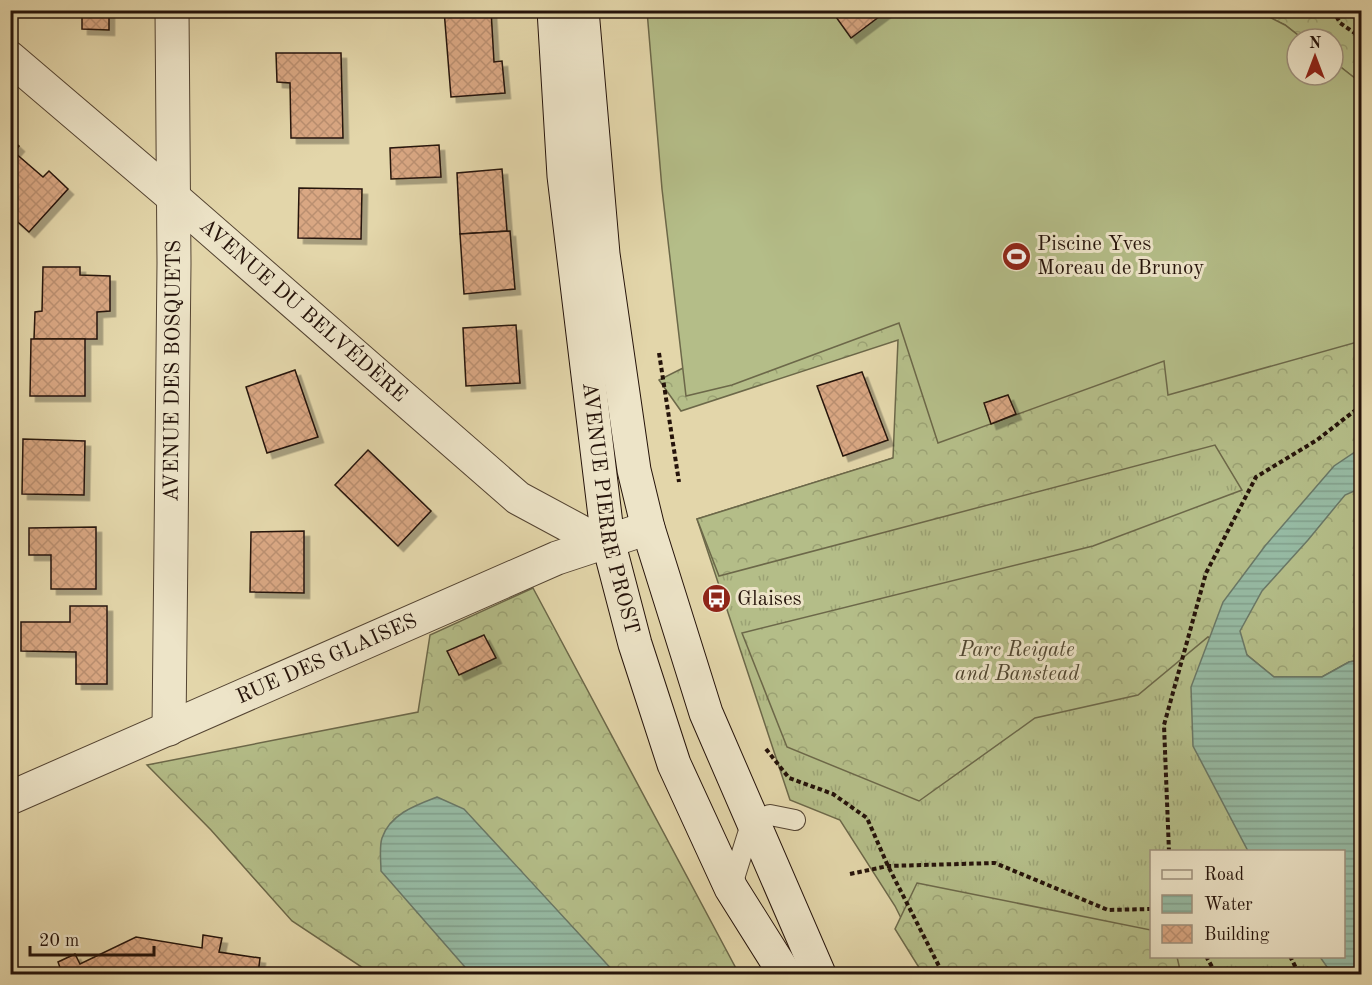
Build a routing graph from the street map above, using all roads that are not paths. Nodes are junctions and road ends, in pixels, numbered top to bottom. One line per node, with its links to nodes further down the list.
1 (172, 10): 5 (street, AVENUE DES BOSQUETS)
2 (554, 10): 7 (street, AVENUE PIERRE PROST)
3 (582, 10): 6 (street, AVENUE PIERRE PROST)
4 (10, 58): 5 (street, AVENUE DU BELVÉDÈRE)
5 (173, 197): 7 (street, AVENUE DU BELVÉDÈRE); 8 (street, AVENUE DES BOSQUETS)
6 (648, 528): 7 (street, RUE DES GLAISES); 11 (street, AVENUE PIERRE PROST)
7 (608, 542): 8 (street, RUE DES GLAISES); 12 (street, AVENUE PIERRE PROST)
8 (169, 729): 9 (street, RUE DES GLAISES)
9 (10, 798)
10 (795, 820): 11 (lane)
11 (752, 821): 12 (lane); 14 (street, AVENUE PIERRE PROST)
12 (731, 888): 13 (street, AVENUE PIERRE PROST)
13 (785, 975)
14 (819, 975)

